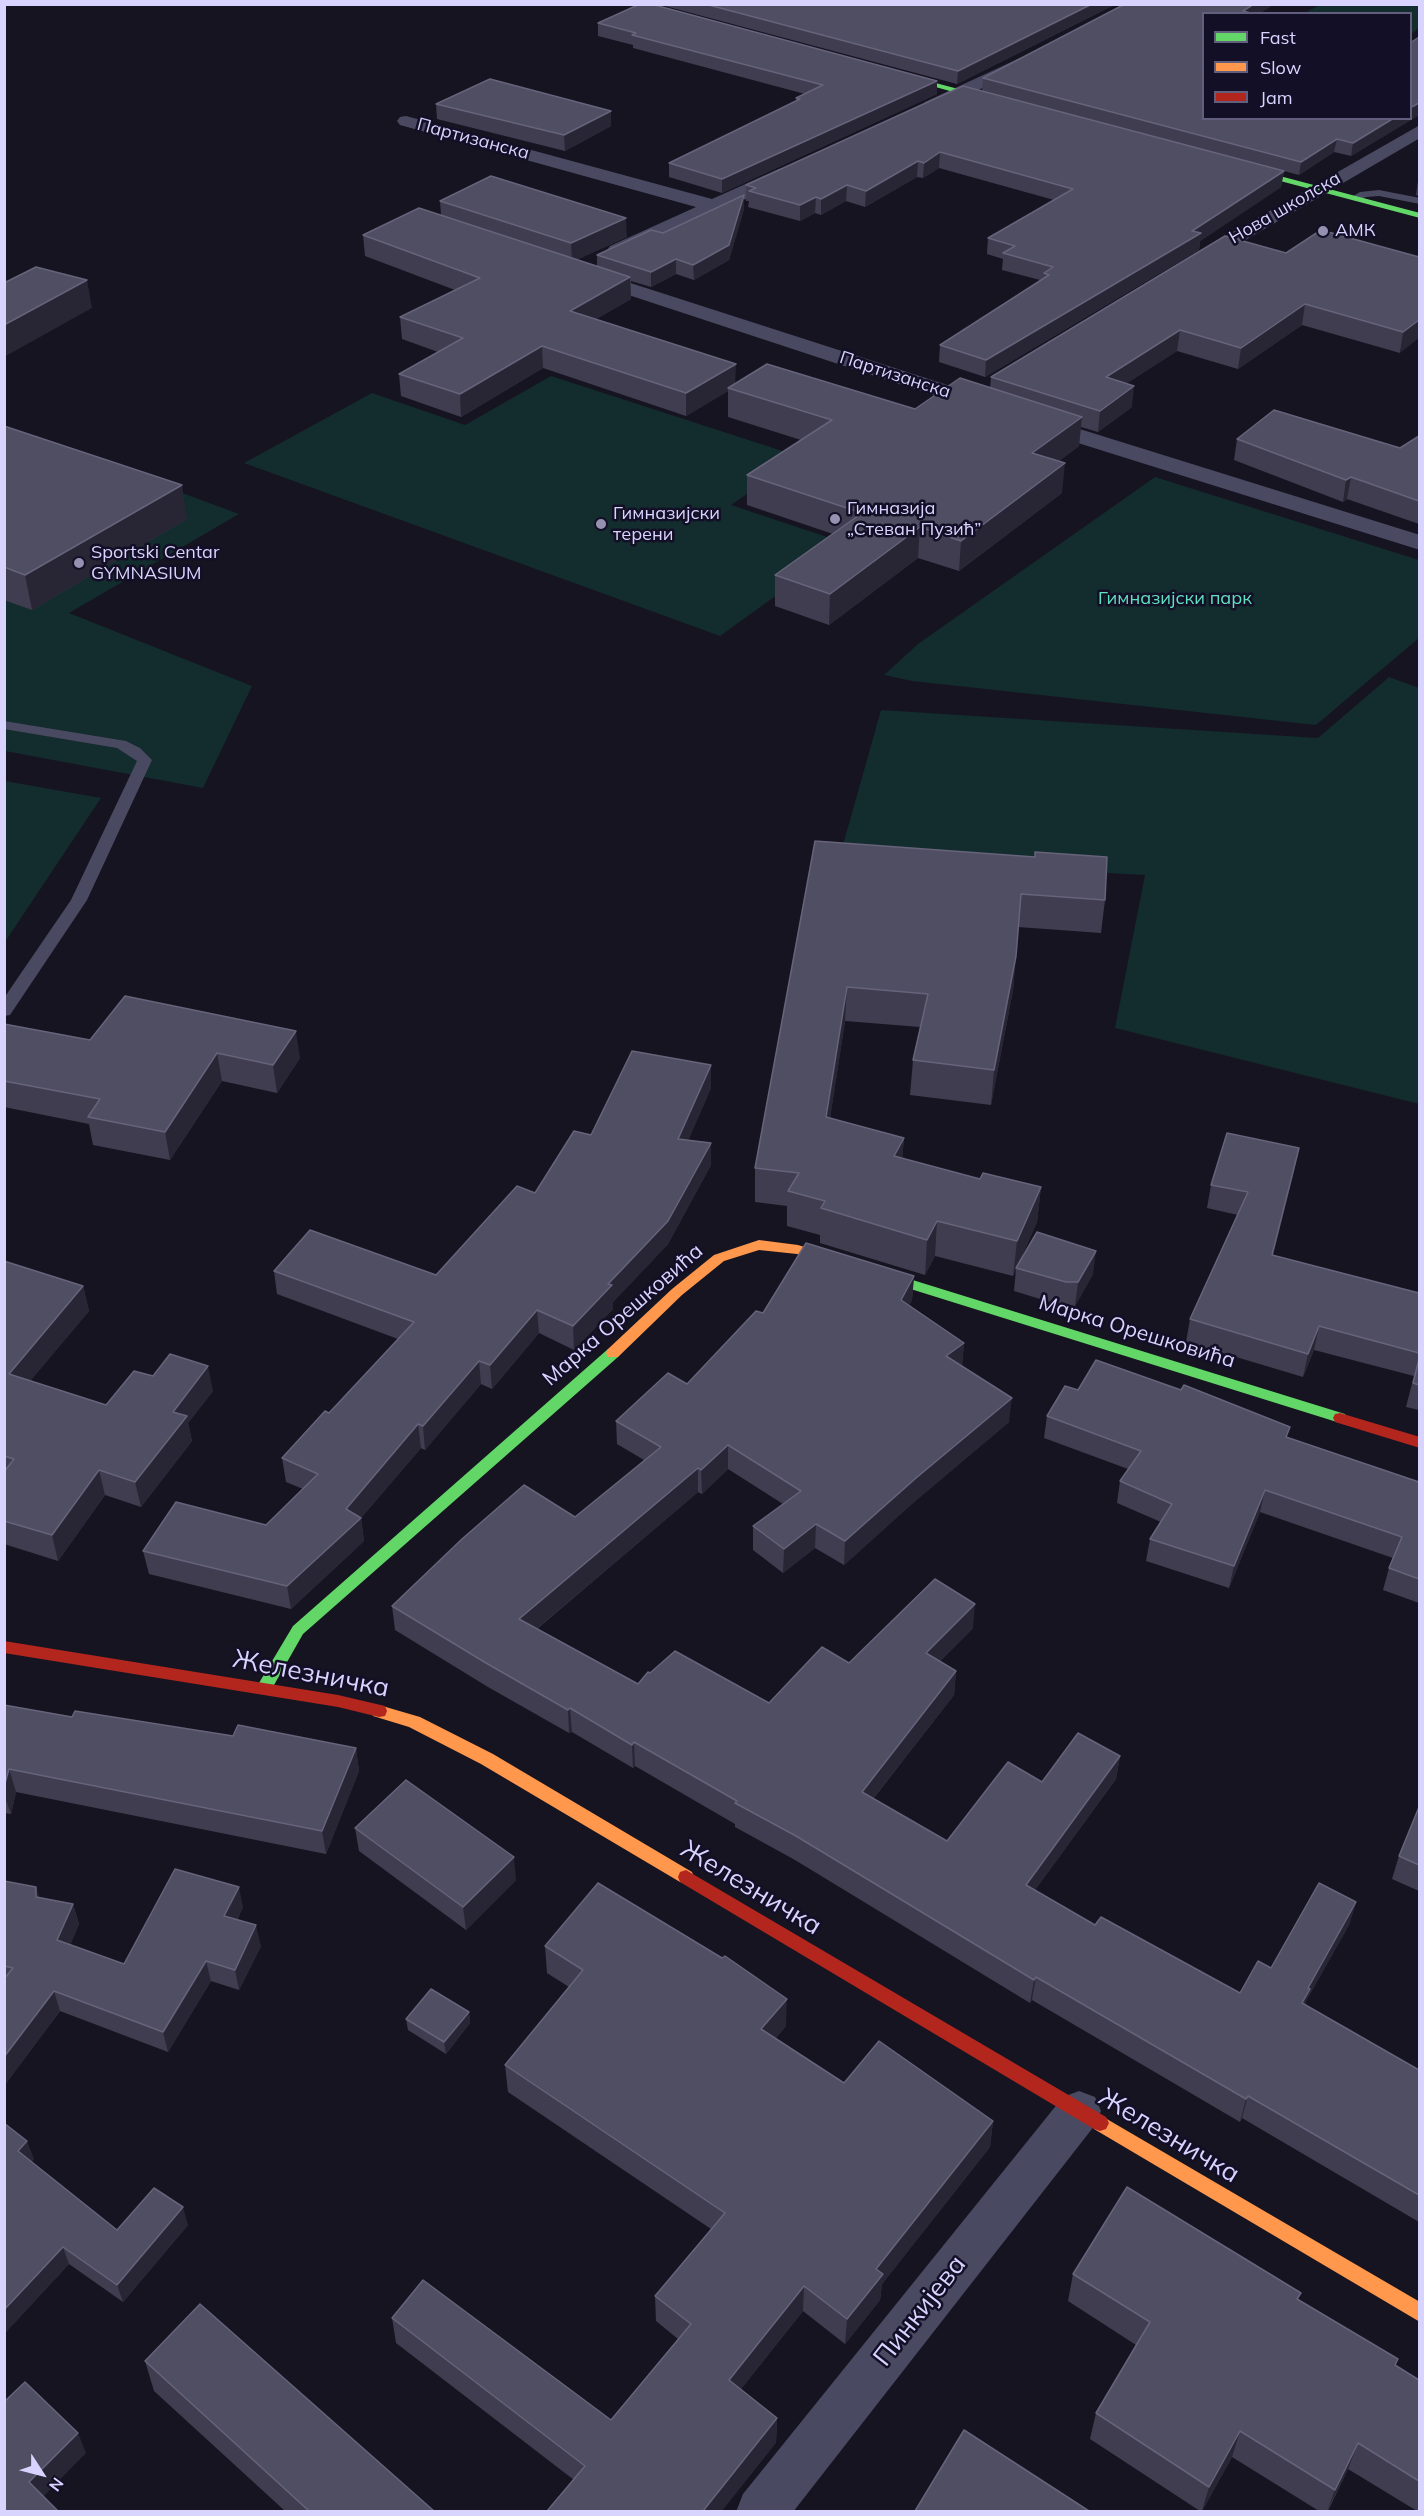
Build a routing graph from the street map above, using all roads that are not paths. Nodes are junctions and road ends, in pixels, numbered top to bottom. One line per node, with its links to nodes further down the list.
1 (637, 5): 2 (street)
2 (693, 21)
3 (1033, 56): 5 (street)
4 (875, 69): 5 (street)
5 (961, 92): 6 (street); 7 (street)
6 (1012, 106)
7 (914, 114)
8 (406, 121): 15 (street, Партизанска)
9 (1419, 130): 12 (street, Нова школска)
10 (1224, 163): 12 (street)
11 (805, 164): 15 (street)
12 (1318, 189): 13 (street); 17 (street, Нова школска)
13 (1354, 198): 14 (lane); 16 (street)
14 (1419, 201)
15 (715, 206): 19 (street, Партизанска)
16 (1419, 216)
17 (1178, 271)
18 (993, 385): 19 (street)
19 (967, 399): 20 (street, Партизанска)
20 (1419, 543)
21 (4, 725): 22 (lane)
22 (4, 1011)
23 (1419, 1443): 25 (street, Марка Орешковића)
24 (4, 1647): 25 (street, Железничка)
25 (264, 1688): 26 (street, Железничка)
26 (1079, 2111): 27 (street, Железничка); 28 (street, Пинкијева)
27 (1419, 2313)
28 (761, 2511)

